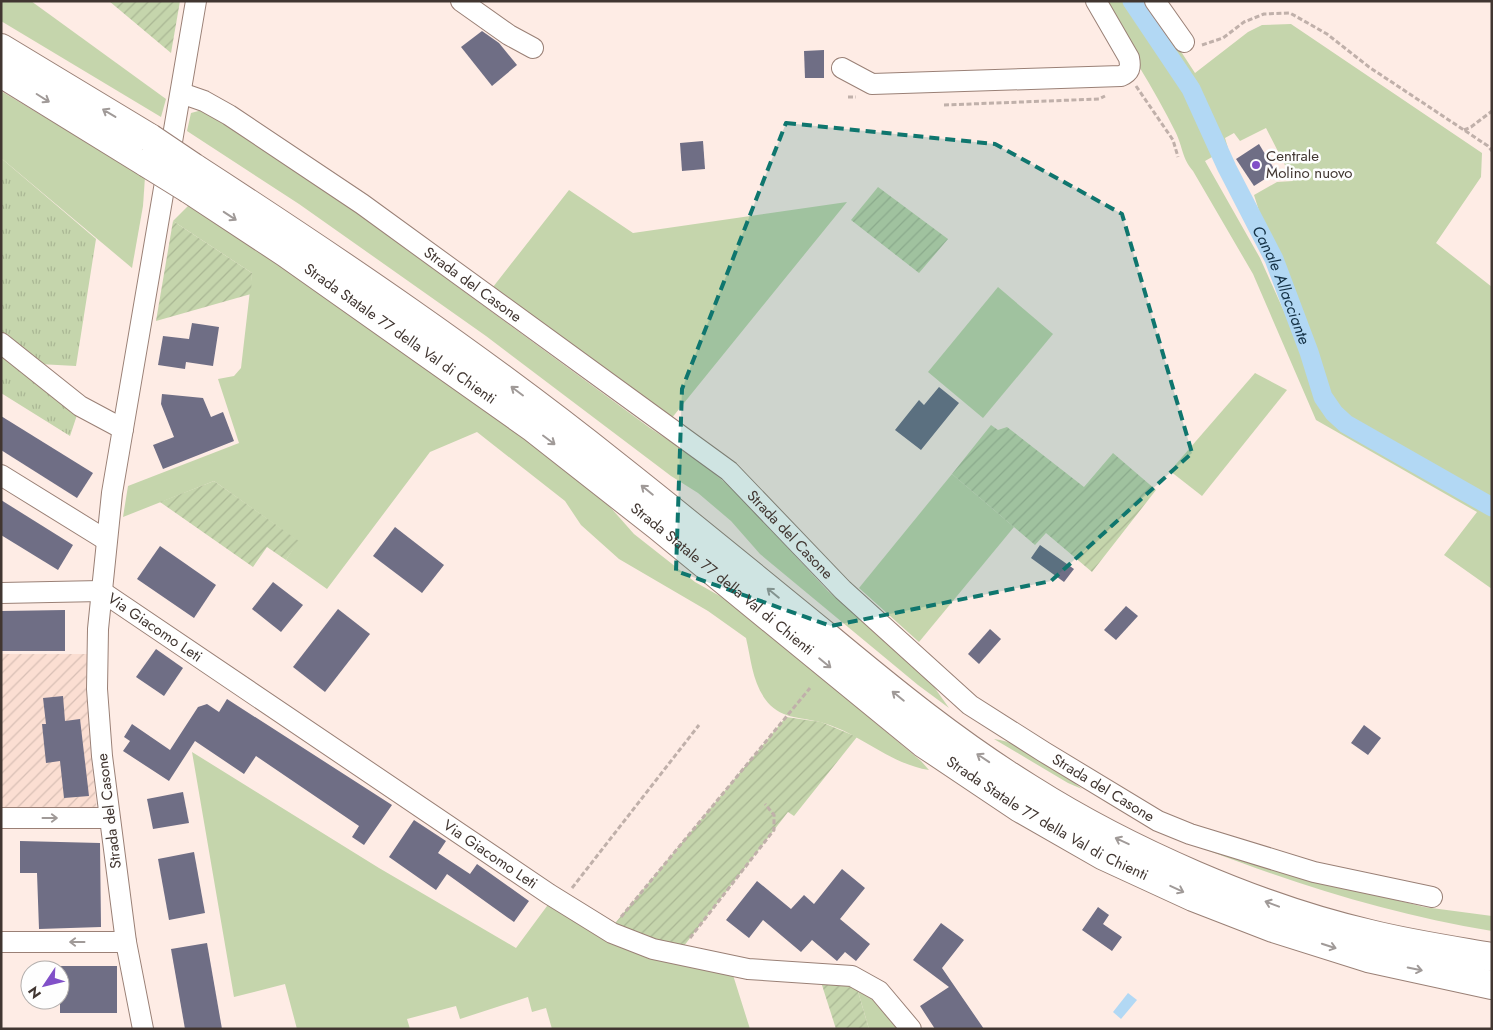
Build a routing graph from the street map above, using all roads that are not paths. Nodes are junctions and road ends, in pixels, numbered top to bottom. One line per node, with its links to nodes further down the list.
1 (196, 1): 10 (street, Strada del Casone)
2 (461, 1): 7 (street)
3 (1096, 1): 8 (street)
4 (1155, 1): 5 (street)
5 (1184, 42)
6 (1, 48): 11 (highway, Strada Statale 77 della Val di Chienti, one-way to 6)
7 (533, 48)
8 (842, 68)
9 (1, 73): 11 (highway, Strada Statale 77 della Val di Chienti, one-way to 11)
10 (181, 93): 14 (street, Strada del Casone); 21 (street, Strada del Casone)
11 (149, 151): 12 (highway, Strada Statale 77 della Val di Chienti, bridge)
12 (191, 178): 24 (highway, Strada Statale 77 della Val di Chienti, one-way to 12); 25 (highway, Strada Statale 77 della Val di Chienti, one-way to 25)
13 (1, 343): 14 (street)
14 (123, 429): 16 (street, Strada del Casone)
15 (1, 475): 16 (street)
16 (106, 540): 17 (street, Strada del Casone)
17 (101, 591): 18 (street); 20 (street, Strada del Casone); 27 (street, Via Giacomo Leti)
18 (1, 593)
19 (1, 818): 20 (street, one-way to 20)
20 (109, 818): 23 (street, Strada del Casone)
21 (1432, 897)
22 (1, 942): 23 (street, one-way to 22)
23 (126, 942): 26 (street, Strada del Casone)
24 (1492, 957)
25 (1492, 985)
26 (143, 1029)
27 (911, 1029)

